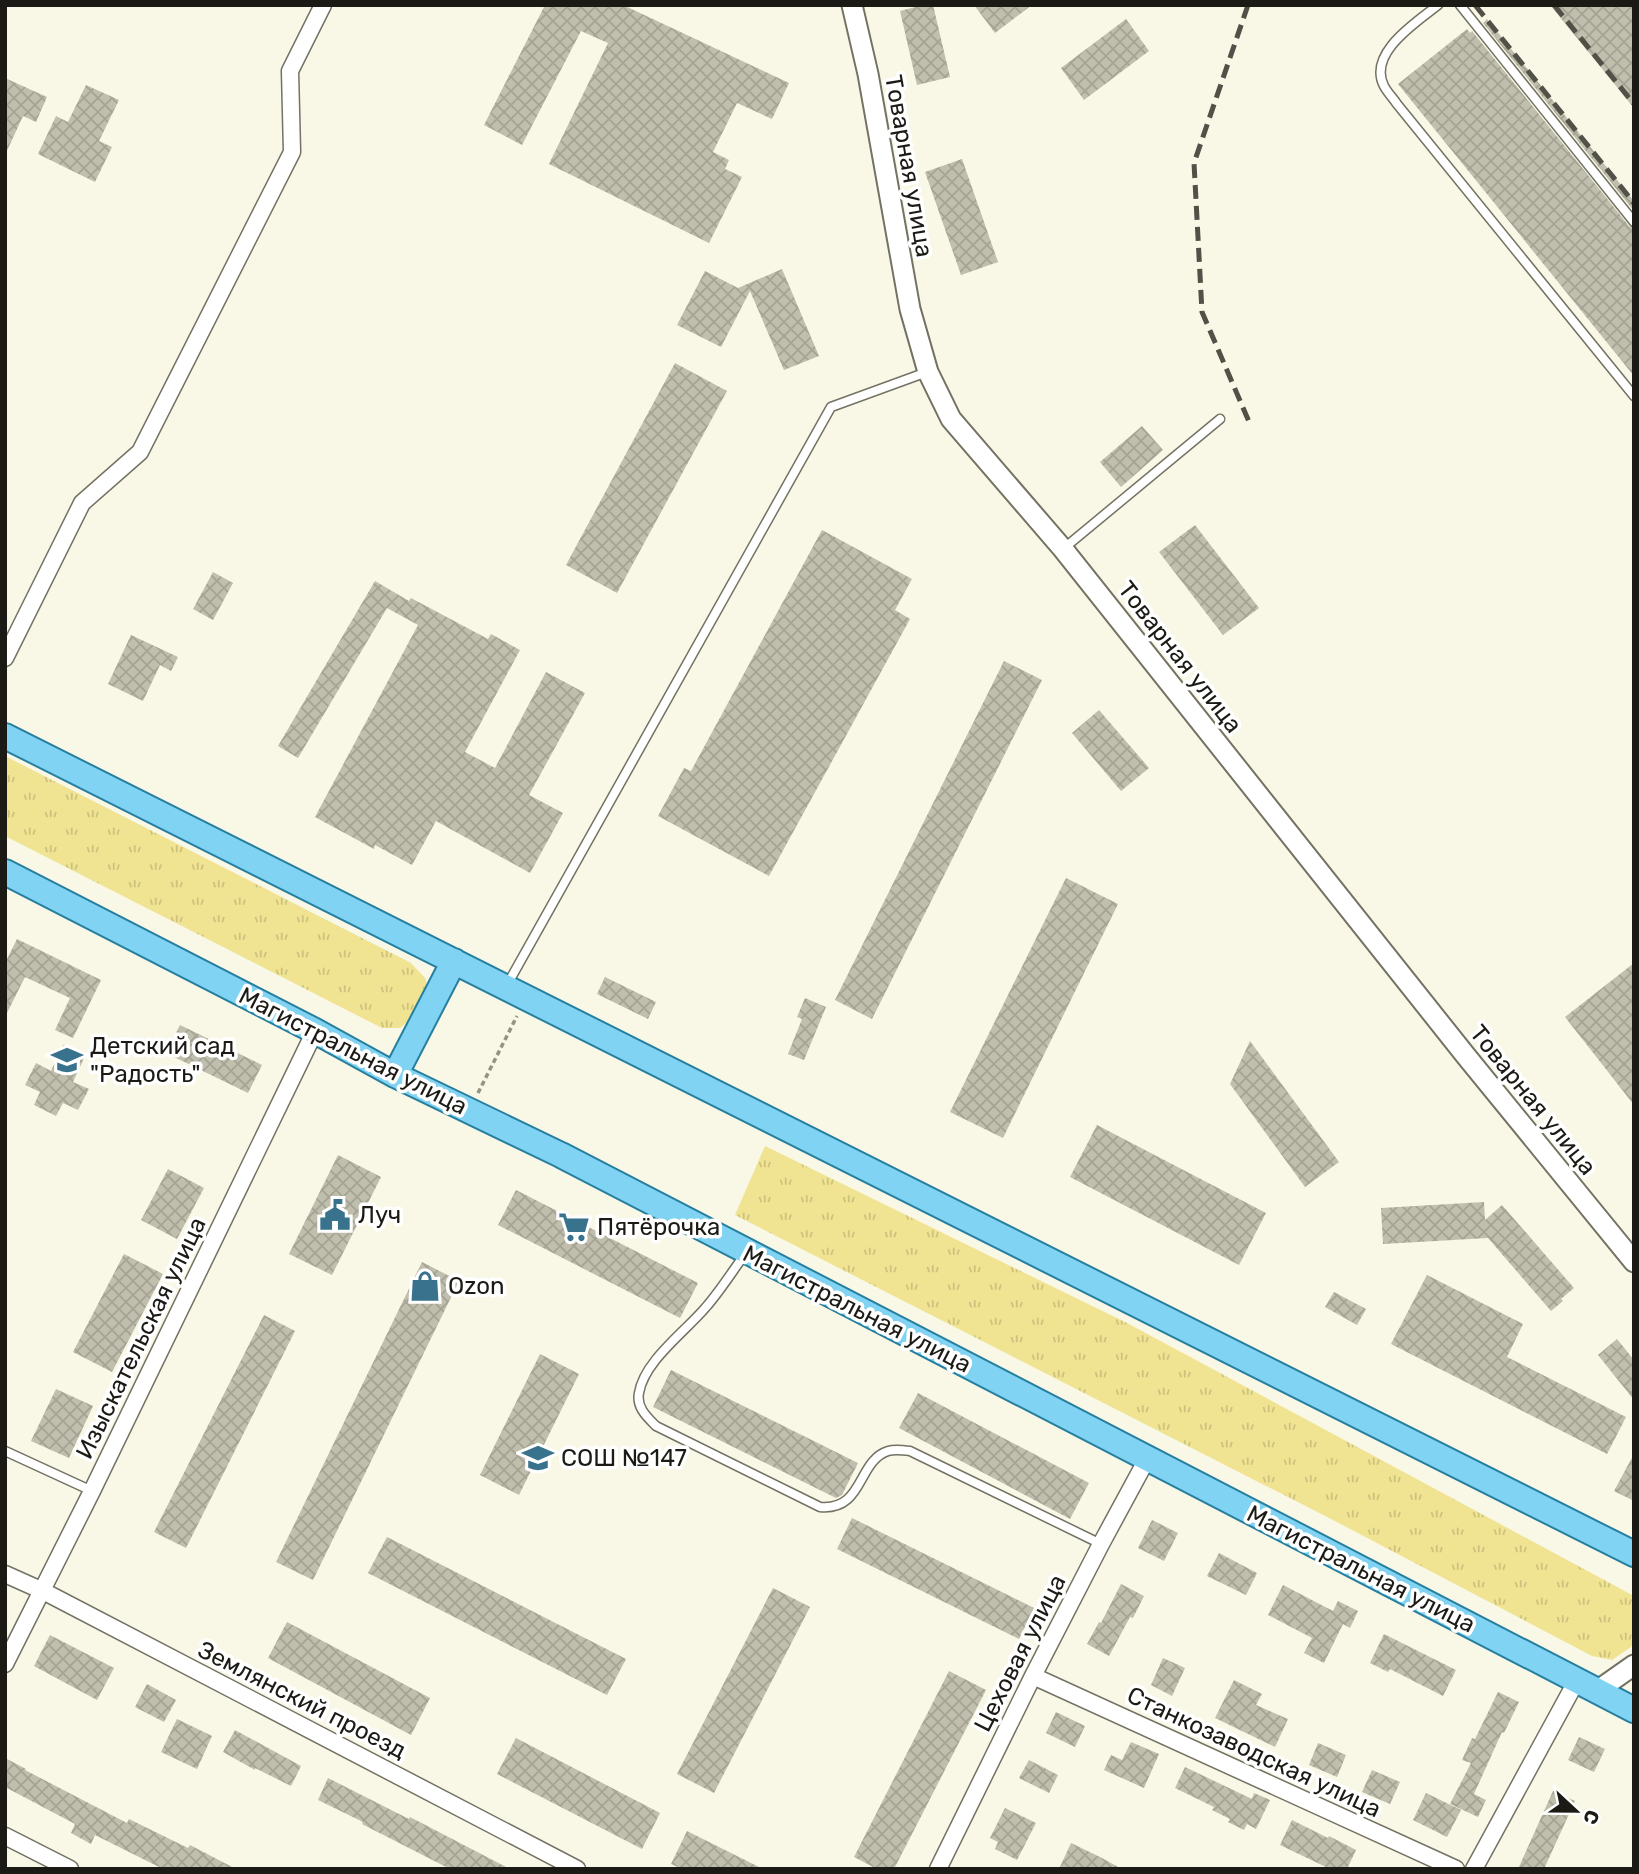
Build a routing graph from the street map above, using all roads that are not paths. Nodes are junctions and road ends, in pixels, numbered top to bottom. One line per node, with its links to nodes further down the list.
1 (323, 5): 10 (street)
2 (852, 5): 6 (street, Товарная улица)
3 (1438, 5): 7 (lane)
4 (1460, 5): 5 (lane)
5 (1634, 222)
6 (928, 372): 9 (street, Товарная улица); 14 (lane)
7 (1634, 396)
8 (1220, 419): 9 (lane)
9 (1063, 549): 18 (street, Товарная улица)
10 (5, 658)
11 (5, 736): 13 (main road)
12 (5, 872): 15 (main road, Магистральная улица)
13 (454, 961): 14 (main road); 16 (main road)
14 (516, 993): 23 (main road)
15 (315, 1031): 16 (main road, Магистральная улица); 21 (street, Изыскательская улица)
16 (395, 1075): 17 (main road, Магистральная улица)
17 (747, 1252): 20 (main road, Магистральная улица); 22 (lane)
18 (1634, 1262)
19 (5, 1451): 21 (lane)
20 (1147, 1459): 22 (street, Цеховая улица); 29 (main road, Магистральная улица)
21 (92, 1491): 25 (street, Изыскательская улица)
22 (1101, 1544): 28 (street, Цеховая улица)
23 (1634, 1554)
24 (5, 1574): 25 (street, Землянский проезд)
25 (43, 1591): 26 (street, Изыскательская улица); 34 (street, Землянский проезд)
26 (5, 1664)
27 (1634, 1665): 29 (street)
28 (1033, 1676): 32 (street, Цеховая улица); 35 (street, Станкозаводская улица)
29 (1587, 1685): 30 (main road, Магистральная улица); 36 (street)
30 (1634, 1710)
31 (5, 1836): 33 (street)
32 (945, 1867)
33 (70, 1869)
34 (577, 1869)
35 (1455, 1869)
36 (1474, 1869)

